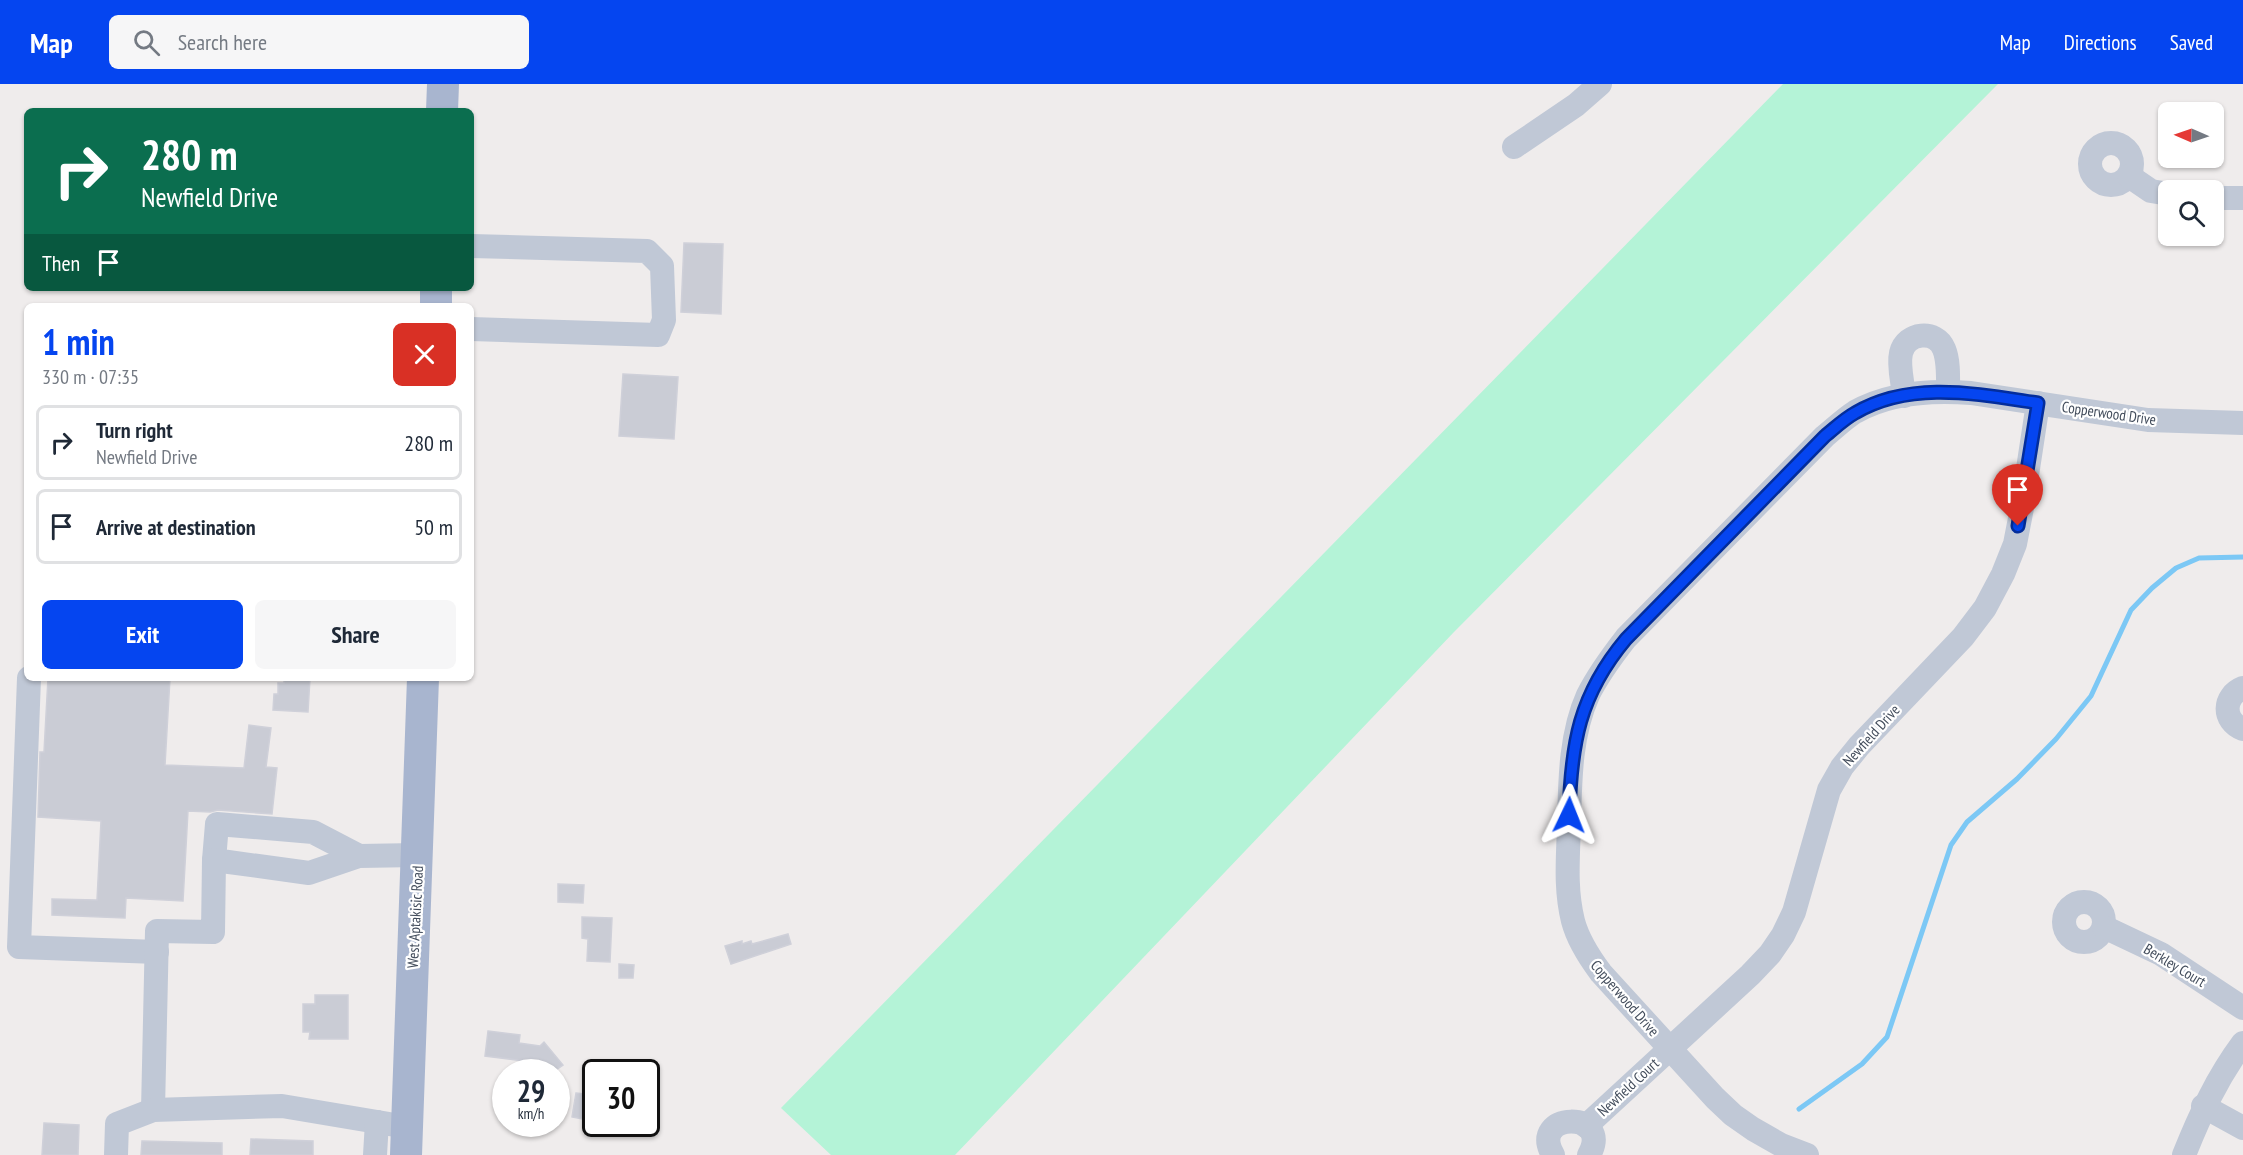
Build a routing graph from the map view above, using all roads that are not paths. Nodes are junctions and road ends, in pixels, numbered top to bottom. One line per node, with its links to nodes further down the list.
1 (443, 84): 3 (main road)
2 (1600, 84): 4 (street)
3 (442, 108)
4 (1514, 147)
5 (2129, 176): 6 (street)
6 (2158, 192)
7 (2224, 198): 8 (street)
8 (2243, 198)
9 (474, 246): 10 (street)
10 (474, 329)
11 (1948, 392): 12 (street, Copperwood Drive); 12 (street); 13 (street, Copperwood Drive)
12 (1904, 396): 26 (street, Copperwood Drive)
13 (2038, 403): 14 (street, Copperwood Drive); 26 (street, Newfield Drive)
14 (2243, 423)
15 (29, 681): 23 (street)
16 (423, 681): 19 (main road, West Aptakisic Road)
17 (2243, 688): 18 (street)
18 (2243, 729)
19 (417, 855): 20 (street); 31 (main road, West Aptakisic Road)
20 (359, 856): 21 (street); 21 (street)
21 (214, 860): 23 (street)
22 (2104, 927): 24 (street, Berkley Court)
23 (157, 952): 28 (street)
24 (2243, 1008)
25 (2243, 1043): 27 (street)
26 (1669, 1048): 29 (street, Newfield Court); 36 (street, Copperwood Drive)
27 (2203, 1107): 30 (street); 37 (street)
28 (153, 1110): 31 (street); 32 (street)
29 (1587, 1126): 34 (street, Newfield Court); 35 (street, Newfield Court)
30 (2243, 1128)
31 (396, 1134): 33 (street)
32 (116, 1155)
33 (375, 1155)
34 (1553, 1155)
35 (1589, 1155)
36 (1807, 1155)
37 (2184, 1155)

